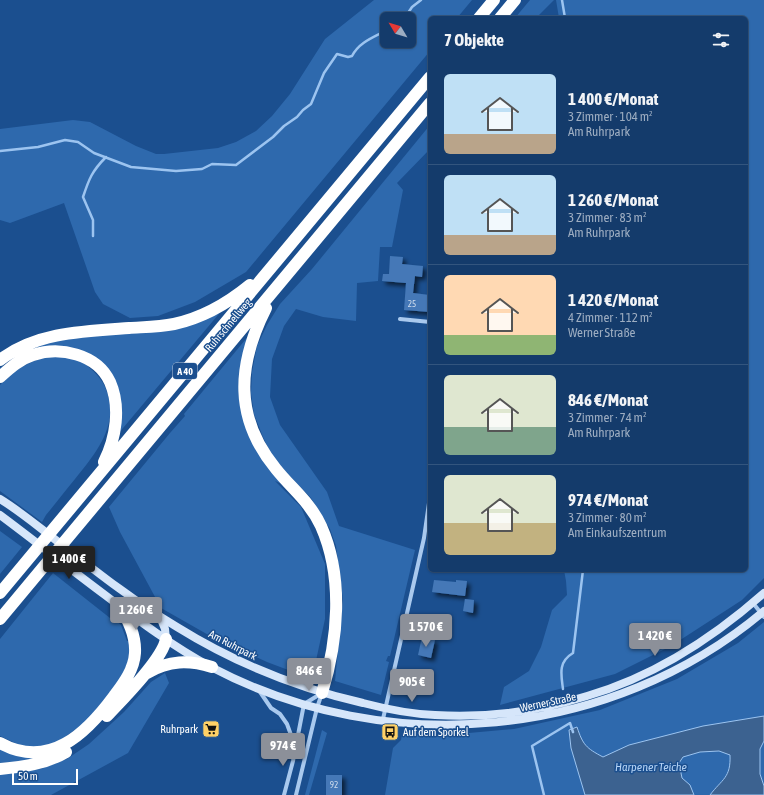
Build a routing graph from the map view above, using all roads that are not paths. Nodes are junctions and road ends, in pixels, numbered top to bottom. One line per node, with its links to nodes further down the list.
1 (494, 0): 3 (highway)
2 (515, 0): 4 (highway)
3 (481, 16)
4 (502, 16)
5 (428, 79): 7 (highway, Ruhrschnellweg / A 40)
6 (428, 105): 8 (highway, Ruhrschnellweg / A 40)
7 (283, 254): 11 (highway); 13 (highway, Ruhrschnellweg / A 40)
8 (294, 265): 23 (highway, Ruhrschnellweg / A 40); 28 (highway)
9 (400, 319): 10 (street)
10 (428, 322)
11 (0, 360)
12 (0, 377): 13 (highway)
13 (88, 488): 17 (highway, Ruhrschnellweg / A 40)
14 (0, 499): 22 (main road, Am Ruhrpark)
15 (428, 510): 31 (street)
16 (0, 515): 20 (main road)
17 (0, 593)
18 (764, 593): 19 (main road, Werner Straße)
19 (753, 602): 21 (street, Werner Straße); 31 (main road, Werner Straße)
20 (119, 605): 24 (main road); 33 (highway)
21 (763, 613): 32 (main road, Werner Straße)
22 (160, 617): 24 (main road); 28 (main road, Am Ruhrpark)
23 (0, 619)
24 (166, 639): 25 (main road); 26 (highway)
25 (212, 667): 26 (highway); 27 (main road)
26 (138, 682): 35 (highway)
27 (257, 689): 29 (main road); 34 (street)
28 (322, 693): 29 (street); 30 (street); 31 (main road, Werner Straße)
29 (304, 704): 30 (main road); 34 (street)
30 (317, 708): 32 (main road, Werner Straße); 37 (street)
31 (387, 709): 32 (street)
32 (383, 722)
33 (0, 743)
34 (296, 748): 36 (street)
35 (0, 768)
36 (284, 795)
37 (296, 795)

